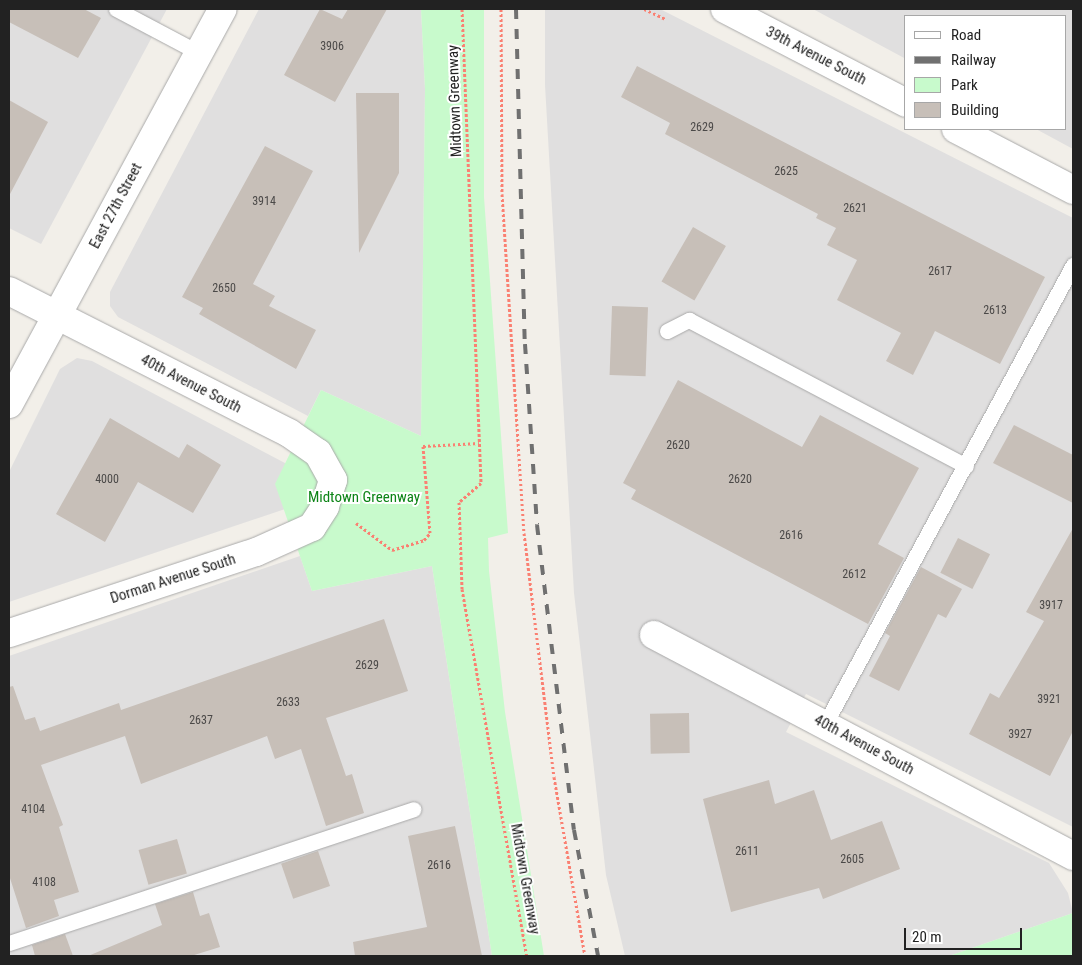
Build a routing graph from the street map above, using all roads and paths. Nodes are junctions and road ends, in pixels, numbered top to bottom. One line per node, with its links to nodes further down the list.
1 (116, 9): 8 (lane)
2 (223, 9): 8 (street, East 27th Street)
3 (462, 9): 17 (path, Midtown Greenway)
4 (501, 9): 28 (path)
5 (644, 9): 7 (path)
6 (725, 9): 9 (street, 39th Avenue South)
7 (665, 20)
8 (199, 53): 14 (street, East 27th Street)
9 (904, 102)
10 (958, 130): 11 (street)
11 (1073, 190)
12 (1073, 264): 18 (lane)
13 (9, 291): 14 (street, 40th Avenue South)
14 (56, 317): 16 (street, East 27th Street); 19 (street, 40th Avenue South)
15 (668, 331): 18 (lane)
16 (9, 404)
17 (479, 443): 20 (path); 27 (path, Midtown Greenway)
18 (966, 466): 23 (lane)
19 (325, 507): 21 (street, Dorman Avenue South)
20 (356, 524)
21 (9, 633)
22 (654, 635): 23 (street, 40th Avenue South)
23 (825, 724): 25 (street, 40th Avenue South)
24 (412, 809): 26 (lane)
25 (1073, 856)
26 (9, 943)
27 (527, 956)
28 (585, 956)

